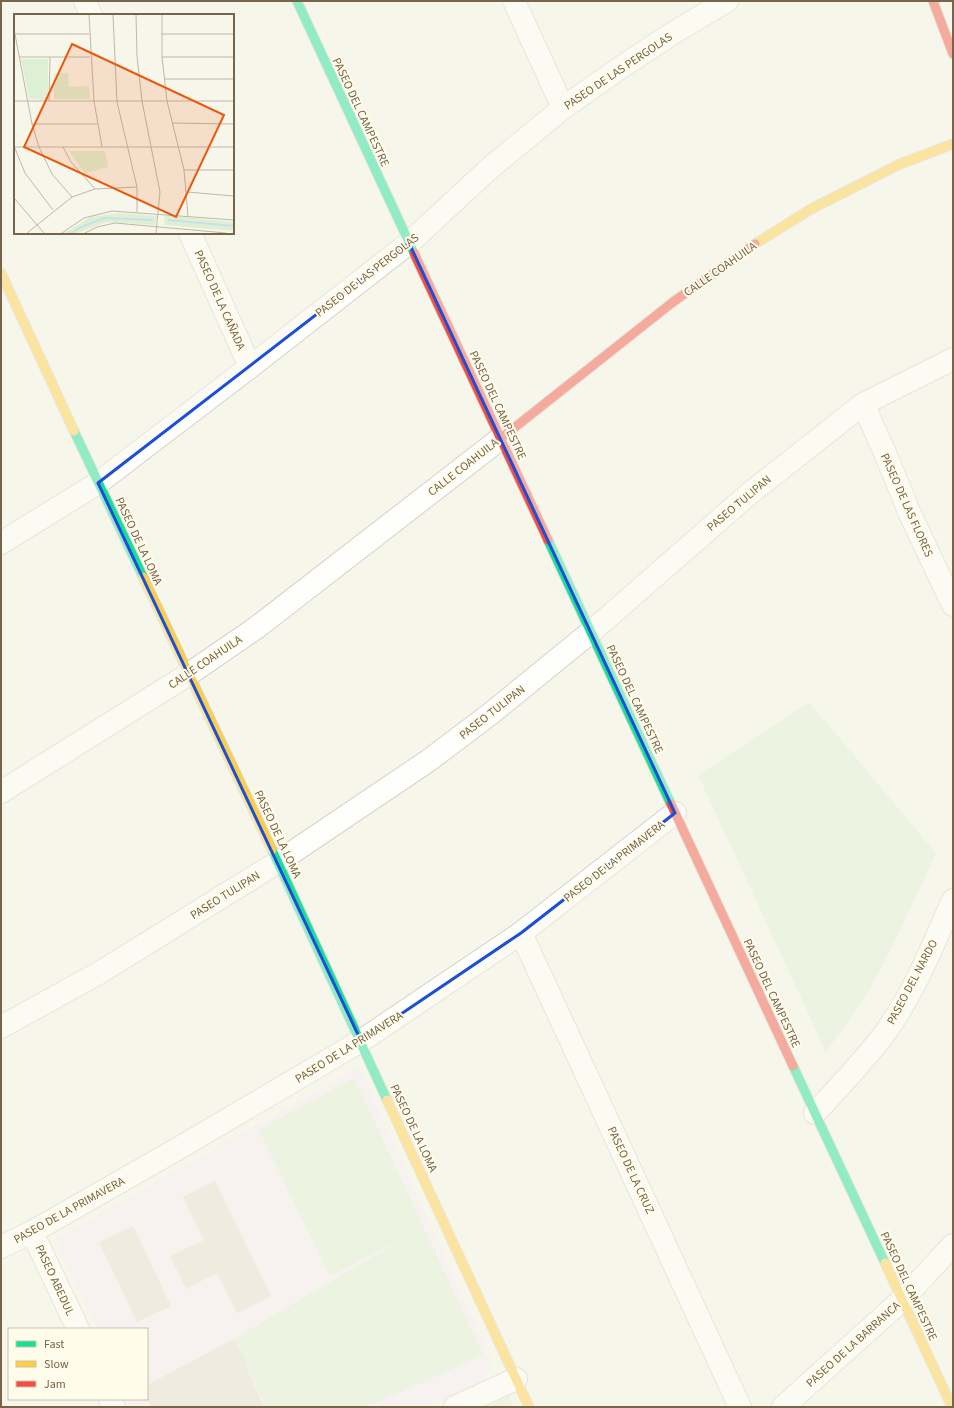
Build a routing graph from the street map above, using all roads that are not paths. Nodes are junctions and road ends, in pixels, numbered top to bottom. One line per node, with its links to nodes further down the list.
1 (85, 1): 6 (street)
2 (296, 1): 11 (street, PASEO DEL CAMPESTRE)
3 (514, 1): 8 (street)
4 (933, 1): 7 (street)
5 (723, 2): 8 (street, PASEO DE LAS PERGOLAS)
6 (91, 14)
7 (953, 54)
8 (563, 108): 11 (street, PASEO DE LAS PERGOLAS)
9 (953, 144): 16 (street, CALLE COAHUILA)
10 (190, 234): 14 (street, PASEO DE LA CAÑADA)
11 (410, 243): 14 (street, PASEO DE LAS PERGOLAS); 16 (street, PASEO DEL CAMPESTRE)
12 (1, 273): 17 (street, PASEO DE LA LOMA)
13 (953, 359): 15 (street, PASEO TULIPAN)
14 (250, 367): 17 (street, PASEO DE LAS PERGOLAS)
15 (862, 404): 19 (street, PASEO DE LAS FLORES); 20 (street, PASEO TULIPAN)
16 (500, 439): 20 (street, PASEO DEL CAMPESTRE); 21 (street, CALLE COAHUILA)
17 (98, 483): 18 (street, PASEO DE LAS PERGOLAS); 21 (street, PASEO DE LA LOMA)
18 (1, 543)
19 (953, 605)
20 (590, 632): 23 (street, PASEO DEL CAMPESTRE); 24 (street, PASEO TULIPAN)
21 (189, 674): 22 (street, CALLE COAHUILA); 24 (street, PASEO DE LA LOMA)
22 (1, 792)
23 (675, 813): 26 (street, PASEO DE LA PRIMAVERA); 29 (street, PASEO DEL CAMPESTRE)
24 (278, 862): 27 (street, PASEO TULIPAN); 28 (street, PASEO DE LA LOMA)
25 (953, 900): 29 (street, PASEO DEL NARDO)
26 (521, 933): 28 (street, PASEO DE LA PRIMAVERA); 38 (street, PASEO DE LA CRUZ)
27 (1, 1027)
28 (361, 1041): 30 (street, PASEO DE LA PRIMAVERA); 35 (street, PASEO DE LA LOMA)
29 (815, 1113): 33 (street, PASEO DEL CAMPESTRE)
30 (32, 1232): 32 (street, PASEO DE LA PRIMAVERA); 34 (street, PASEO ABEDUL)
31 (953, 1245): 33 (street, PASEO DE LA BARRANCA)
32 (1, 1247)
33 (902, 1300): 39 (street, PASEO DE LA BARRANCA); 40 (street, PASEO DEL CAMPESTRE)
34 (78, 1328)
35 (516, 1379): 36 (street); 37 (street, PASEO DE LA LOMA)
36 (455, 1407)
37 (529, 1407)
38 (740, 1407)
39 (783, 1407)
40 (952, 1407)

